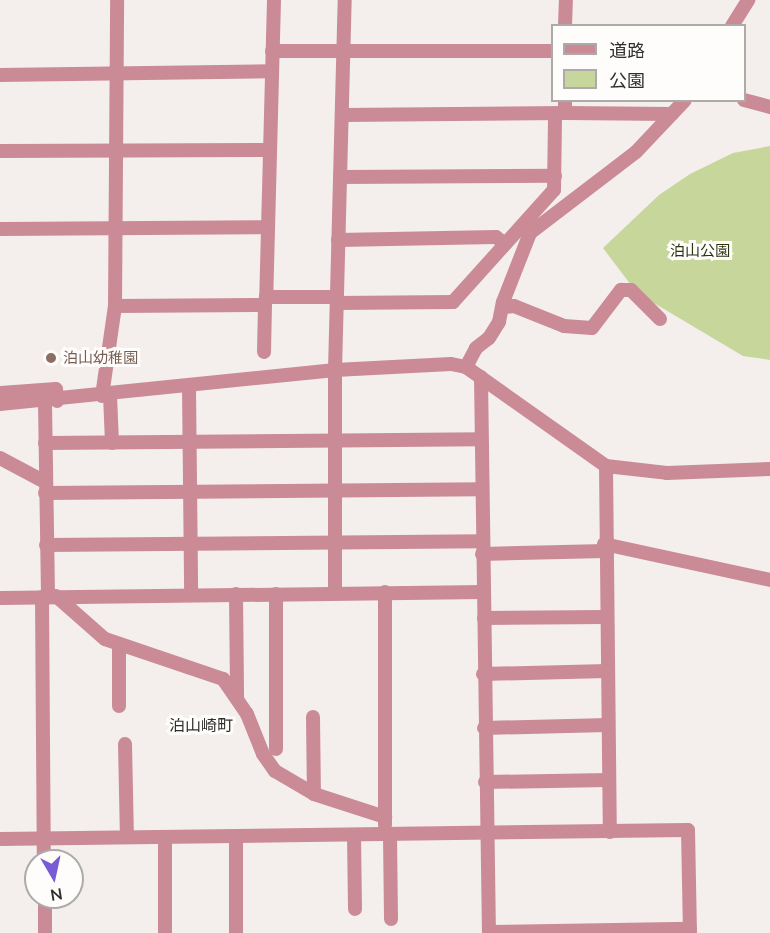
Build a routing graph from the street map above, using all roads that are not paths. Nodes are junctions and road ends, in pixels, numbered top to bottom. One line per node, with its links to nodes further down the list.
1 (117, 0): 11 (street)
2 (274, 0): 8 (street)
3 (345, 0): 10 (street)
4 (566, 0): 6 (street)
5 (748, 0): 7 (street)
6 (565, 24)
7 (733, 24)
8 (272, 51): 10 (street); 12 (street)
9 (551, 51): 10 (street)
10 (343, 52): 19 (street)
11 (117, 70): 12 (street); 13 (street); 20 (street)
12 (271, 71): 21 (street)
13 (0, 75)
14 (746, 101): 16 (street)
15 (683, 102): 18 (street)
16 (770, 107)
17 (561, 109): 18 (street); 19 (street); 23 (street)
18 (672, 114): 33 (street)
19 (342, 115): 24 (street)
20 (117, 150): 21 (street); 22 (street); 26 (street)
21 (269, 150): 25 (street)
22 (0, 151)
23 (555, 176): 24 (street); 29 (street)
24 (340, 177): 28 (street)
25 (267, 227): 26 (street); 31 (street)
26 (116, 228): 27 (street); 32 (street)
27 (0, 229)
28 (338, 240): 29 (street); 30 (street)
29 (504, 243): 30 (street)
30 (337, 300): 31 (street); 37 (street)
31 (265, 301): 32 (street); 35 (street)
32 (115, 306): 41 (street)
33 (504, 307): 34 (street); 36 (street)
34 (660, 319)
35 (264, 352)
36 (466, 367): 37 (street); 38 (street)
37 (335, 370): 39 (street); 45 (street)
38 (481, 377): 44 (street); 50 (street)
39 (189, 387): 41 (street); 46 (street)
40 (0, 393): 42 (street)
41 (106, 396): 42 (street); 48 (street)
42 (51, 402): 43 (street); 47 (street)
43 (0, 404)
44 (481, 439): 45 (street); 53 (street)
45 (334, 441): 46 (street); 54 (street)
46 (190, 442): 48 (street); 55 (street)
47 (45, 443): 48 (street); 52 (street)
48 (112, 443)
49 (0, 458): 52 (street)
50 (606, 466): 51 (street); 60 (street)
51 (770, 469)
52 (45, 487): 55 (street); 58 (street)
53 (481, 489): 54 (street); 59 (street)
54 (334, 490): 55 (street); 57 (street)
55 (190, 492): 56 (street)
56 (191, 543): 57 (street); 58 (street); 65 (street)
57 (335, 543): 59 (street); 64 (street)
58 (46, 545): 68 (street)
59 (482, 547): 60 (street); 62 (street)
60 (604, 548): 61 (street); 70 (street)
61 (770, 580)
62 (483, 591): 63 (street); 71 (street)
63 (385, 592): 64 (street); 85 (street)
64 (335, 593): 67 (street)
65 (191, 594): 66 (street); 68 (street)
66 (236, 594): 67 (street); 75 (street)
67 (276, 594): 81 (street)
68 (49, 596): 69 (street); 72 (street); 87 (street)
69 (0, 598)
70 (606, 617): 71 (street); 73 (street)
71 (483, 618): 74 (street)
72 (119, 645): 75 (street); 76 (street)
73 (607, 671): 74 (street); 78 (street)
74 (483, 674): 79 (street)
75 (237, 698): 84 (street)
76 (119, 706)
77 (313, 717): 84 (street)
78 (608, 725): 79 (street); 82 (street)
79 (484, 728): 83 (street)
80 (125, 744): 90 (street)
81 (276, 749)
82 (609, 780): 83 (street); 86 (street)
83 (485, 782): 88 (street)
84 (314, 794): 85 (street)
85 (386, 830): 88 (street); 89 (street); 97 (street)
86 (610, 832): 88 (street); 98 (street)
87 (44, 834): 90 (street); 93 (street); 94 (street)
88 (487, 834): 102 (street)
89 (354, 836): 92 (street); 96 (street)
90 (127, 837): 91 (street)
91 (165, 837): 92 (street); 100 (street)
92 (236, 838): 101 (street)
93 (0, 839)
94 (44, 849)
95 (45, 909): 99 (street)
96 (355, 909)
97 (391, 919)
98 (690, 931): 102 (street)
99 (45, 933)
100 (165, 933)
101 (236, 933)
102 (489, 933)

